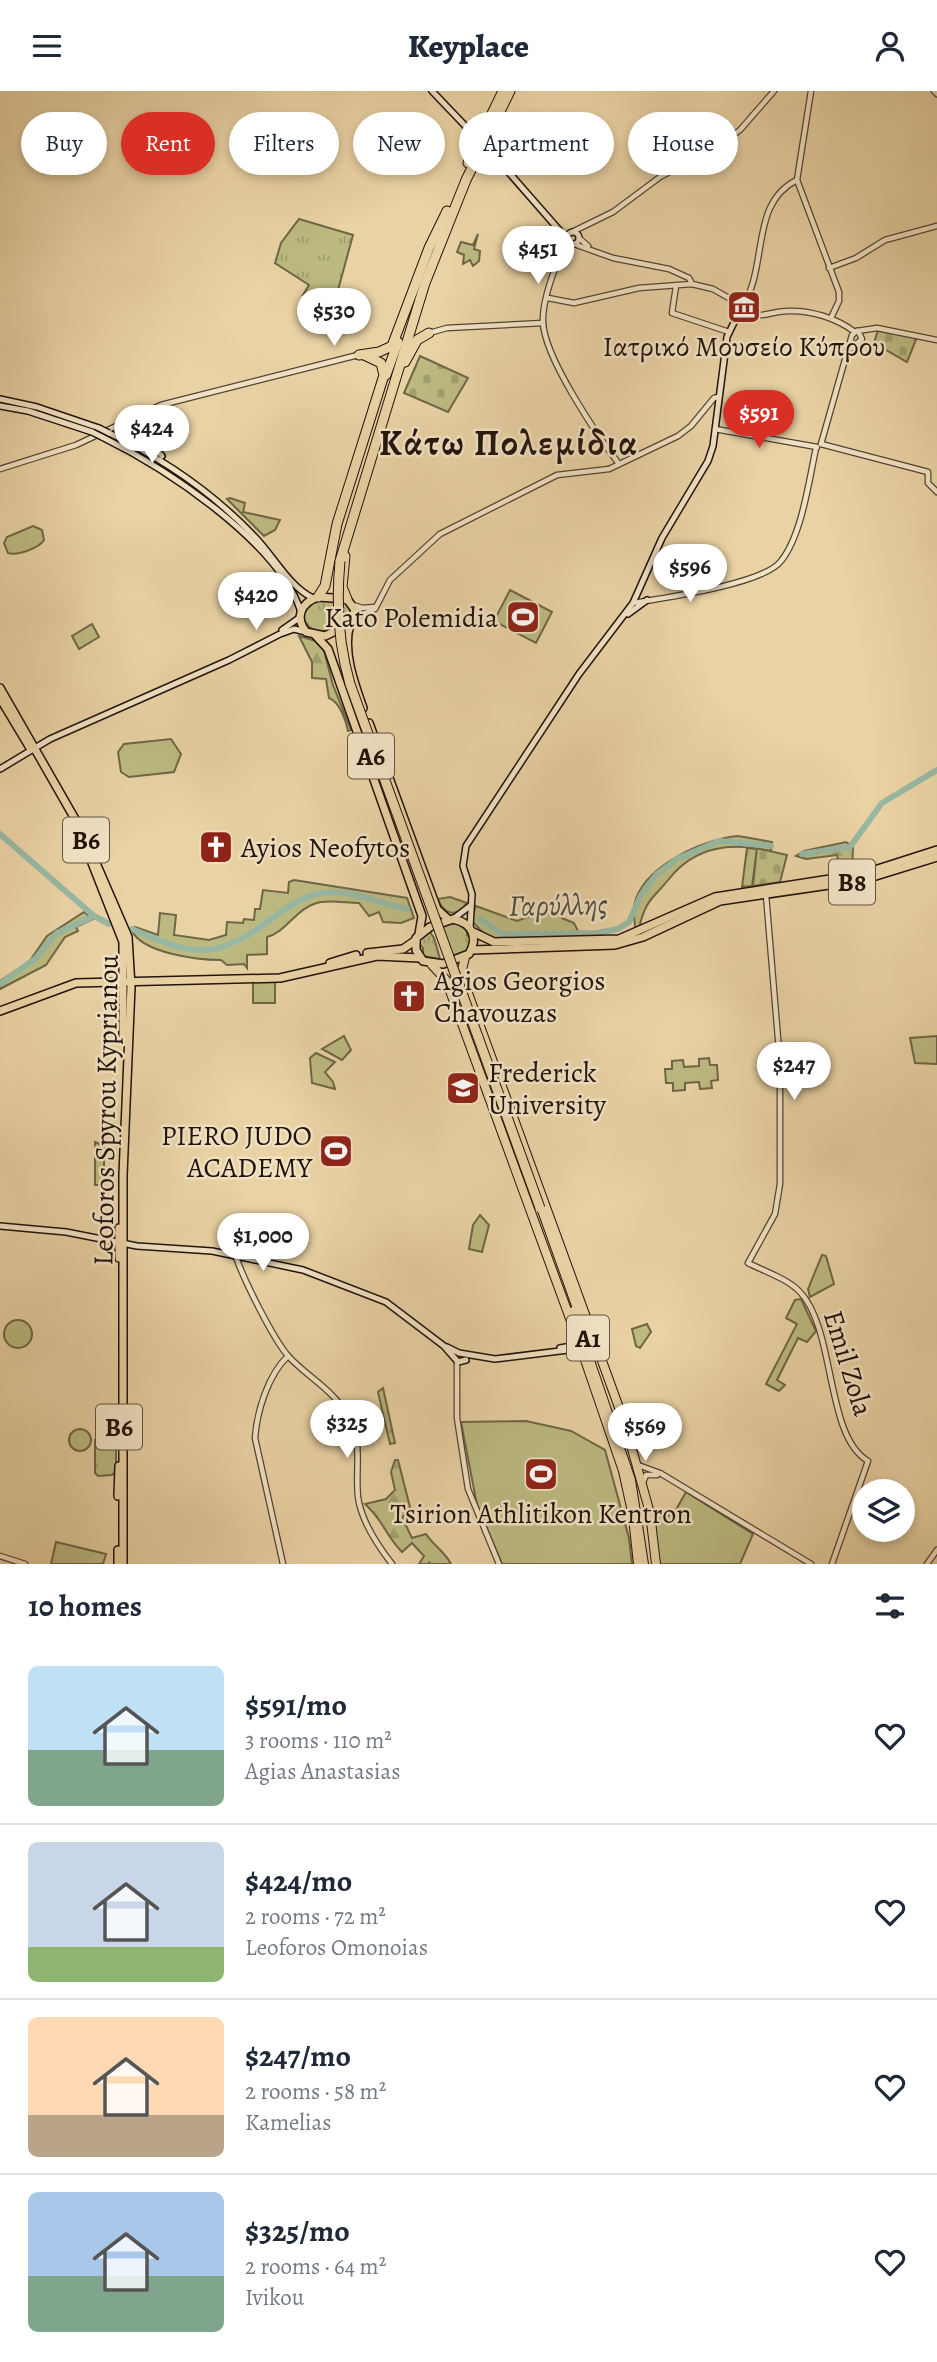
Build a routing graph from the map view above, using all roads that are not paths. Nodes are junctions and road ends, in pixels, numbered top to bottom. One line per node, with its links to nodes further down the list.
1 (432, 91): 12 (main road, bridge)
2 (503, 91): 6 (highway, A6)
3 (510, 91): 6 (highway, A6)
4 (774, 91): 9 (street)
5 (811, 91): 7 (street)
6 (464, 179): 8 (highway, A6); 15 (highway, A6)
7 (797, 180): 14 (street); 18 (street)
8 (443, 220): 21 (highway, A6); 27 (highway)
9 (589, 224): 11 (street); 12 (street)
10 (937, 226): 14 (street)
11 (579, 237): 12 (main road); 13 (street)
12 (571, 239): 13 (street); 17 (street)
13 (592, 249): 16 (street)
14 (829, 268): 19 (street)
15 (425, 283): 28 (highway); 41 (highway, A6)
16 (685, 283): 17 (street); 18 (street); 22 (street)
17 (548, 298): 20 (street)
18 (741, 308): 19 (street); 22 (main road)
19 (831, 318): 24 (street)
20 (543, 323): 23 (street); 37 (street)
21 (404, 330): 29 (highway); 41 (highway, A6)
22 (729, 332): 30 (main road)
23 (429, 333): 28 (highway)
24 (857, 334): 25 (street); 26 (street); 26 (street)
25 (937, 340)
26 (849, 350): 34 (street)
27 (359, 355): 29 (highway); 38 (street)
28 (405, 362): 45 (highway)
29 (379, 393): 43 (highway)
30 (719, 397): 33 (main road); 37 (street)
31 (0, 399): 39 (main road, bridge)
32 (0, 406): 49 (main road, bridge)
33 (715, 429): 36 (street); 42 (main road)
34 (821, 444): 36 (street); 40 (street)
35 (153, 445): 39 (main road)
36 (816, 448): 44 (street)
37 (618, 464): 47 (street)
38 (0, 469)
39 (177, 470): 43 (main road)
40 (937, 492)
41 (337, 561): 65 (highway, A6, bridge)
42 (638, 591): 44 (street); 46 (main road)
43 (315, 598): 45 (main road); 49 (main road)
44 (648, 600): 46 (street); 48 (main road)
45 (350, 602): 47 (street); 50 (main road)
46 (633, 603): 48 (main road); 51 (main road)
47 (378, 604): 50 (street)
48 (628, 614): 51 (main road)
49 (300, 615): 52 (main road); 54 (main road)
50 (352, 621): 53 (main road); 62 (main road)
51 (613, 631): 61 (main road)
52 (306, 632): 53 (main road); 54 (main road)
53 (316, 636): 64 (main road)
54 (212, 666): 57 (main road)
55 (0, 688): 57 (main road, Leoforos Spyrou Kyprianou / B6)
56 (0, 698): 57 (main road, Leoforos Spyrou Kyprianou / B6)
57 (33, 748): 58 (main road); 69 (main road, Leoforos Spyrou Kyprianou / B6)
58 (0, 769)
59 (936, 855): 60 (main road, B8)
60 (766, 890): 63 (main road, B8); 66 (main road, B8); 92 (street, Emil Zola)
61 (471, 904): 62 (main road); 63 (main road)
62 (451, 920): 63 (main road, B8); 64 (main road)
63 (471, 929): 66 (main road)
64 (418, 937): 67 (main road); 69 (main road)
65 (442, 946): 73 (highway, A6, bridge); 74 (highway, A6, bridge)
66 (469, 954): 68 (main road, B8); 72 (highway)
67 (419, 958): 68 (main road); 69 (main road)
68 (432, 965): 71 (highway)
69 (128, 979): 70 (main road); 70 (main road); 76 (main road, Leoforos Spyrou Kyprianou / B6)
70 (0, 1009)
71 (504, 1143): 73 (highway); 78 (highway)
72 (526, 1151): 74 (highway); 84 (highway)
73 (531, 1199): 83 (highway, A1)
74 (540, 1208): 84 (highway, A1)
75 (0, 1226): 76 (main road)
76 (121, 1244): 77 (main road); 94 (main road, Leoforos Spyrou Kyprianou / B6)
77 (236, 1257): 81 (street); 82 (main road)
78 (576, 1339): 79 (main road); 80 (highway)
79 (547, 1352): 80 (main road); 82 (main road)
80 (583, 1354): 87 (highway)
81 (288, 1356): 95 (street); 96 (street)
82 (461, 1358): 97 (street)
83 (622, 1450): 87 (highway); 99 (highway, A1)
84 (636, 1467): 85 (street); 86 (highway); 88 (highway); 99 (highway, A1)
85 (665, 1477): 86 (street); 91 (street)
86 (643, 1484): 88 (highway)
87 (632, 1512): 98 (highway)
88 (653, 1527): 100 (highway)
89 (937, 1550): 102 (street)
90 (0, 1556): 93 (street)
91 (808, 1562): 101 (street)
92 (832, 1563)
93 (25, 1564)
94 (121, 1564)
95 (283, 1564)
96 (392, 1564)
97 (499, 1564)
98 (638, 1564)
99 (647, 1564)
100 (656, 1564)
101 (818, 1564)
102 (927, 1564)

